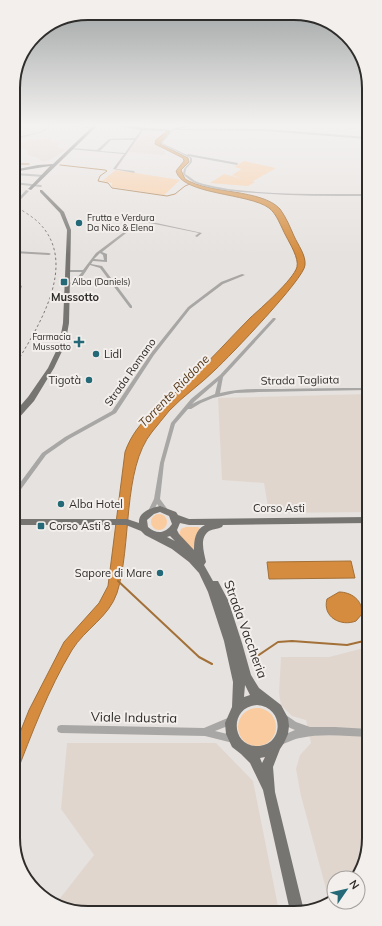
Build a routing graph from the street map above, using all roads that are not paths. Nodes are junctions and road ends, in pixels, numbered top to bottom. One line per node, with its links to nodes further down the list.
1 (47, 168): 6 (main road)
2 (114, 168): 4 (street)
3 (187, 168): 11 (street)
4 (134, 172)
5 (20, 174): 6 (street)
6 (43, 176): 8 (main road); 9 (main road)
7 (20, 184): 8 (street)
8 (34, 185): 9 (street); 10 (main road)
9 (41, 189): 10 (main road); 10 (main road)
10 (37, 194): 12 (street); 19 (main road)
11 (362, 195)
12 (20, 199)
13 (197, 236): 15 (street)
14 (20, 252): 16 (street)
15 (100, 252): 17 (street); 17 (street)
16 (49, 254)
17 (92, 260): 18 (street)
18 (89, 264): 20 (street); 23 (street)
19 (69, 271): 20 (street); 22 (main road)
20 (82, 271): 22 (street)
21 (242, 275): 33 (street, Strada Romano)
22 (68, 286): 31 (main road)
23 (131, 307)
24 (274, 319): 25 (street, Strada Tagliata)
25 (221, 376): 26 (street, Strada Tagliata); 27 (street, Strada Tagliata)
26 (219, 383): 29 (street); 30 (street, Strada Tagliata)
27 (206, 389): 30 (street); 32 (street, Strada Tagliata)
28 (362, 389): 29 (street, Strada Tagliata)
29 (233, 392): 30 (street, Strada Tagliata)
30 (214, 395): 32 (street, Strada Tagliata)
31 (20, 411)
32 (185, 411): 34 (street, Strada Tagliata)
33 (20, 487)
34 (157, 499): 35 (street); 36 (street, Strada Tagliata)
35 (165, 510): 36 (main road); 37 (main road)
36 (148, 513): 41 (main road); 43 (main road)
37 (175, 518): 42 (main road); 44 (main road)
38 (333, 520): 39 (main road, Corso Asti); 42 (main road, Corso Asti); 46 (main road)
39 (362, 520)
40 (20, 522): 41 (main road)
41 (129, 522): 43 (main road)
42 (189, 522): 44 (main road)
43 (144, 529): 45 (main road)
44 (174, 529): 45 (main road); 46 (main road, Strada Vaccheria)
45 (156, 536): 48 (main road, Strada Vaccheria)
46 (201, 562): 47 (main road, Strada Vaccheria)
47 (265, 701): 48 (main road); 49 (main road)
48 (238, 706): 50 (main road)
49 (278, 712): 53 (street); 56 (main road)
50 (231, 721): 52 (street, Viale Industria); 55 (main road)
51 (61, 729): 52 (street, Viale Industria)
52 (205, 732): 55 (street, Viale Industria)
53 (309, 732): 54 (street); 56 (street)
54 (362, 733)
55 (240, 744): 56 (main road); 57 (main road)
56 (278, 744): 57 (main road)
57 (269, 792): 58 (main road)
58 (296, 906)

